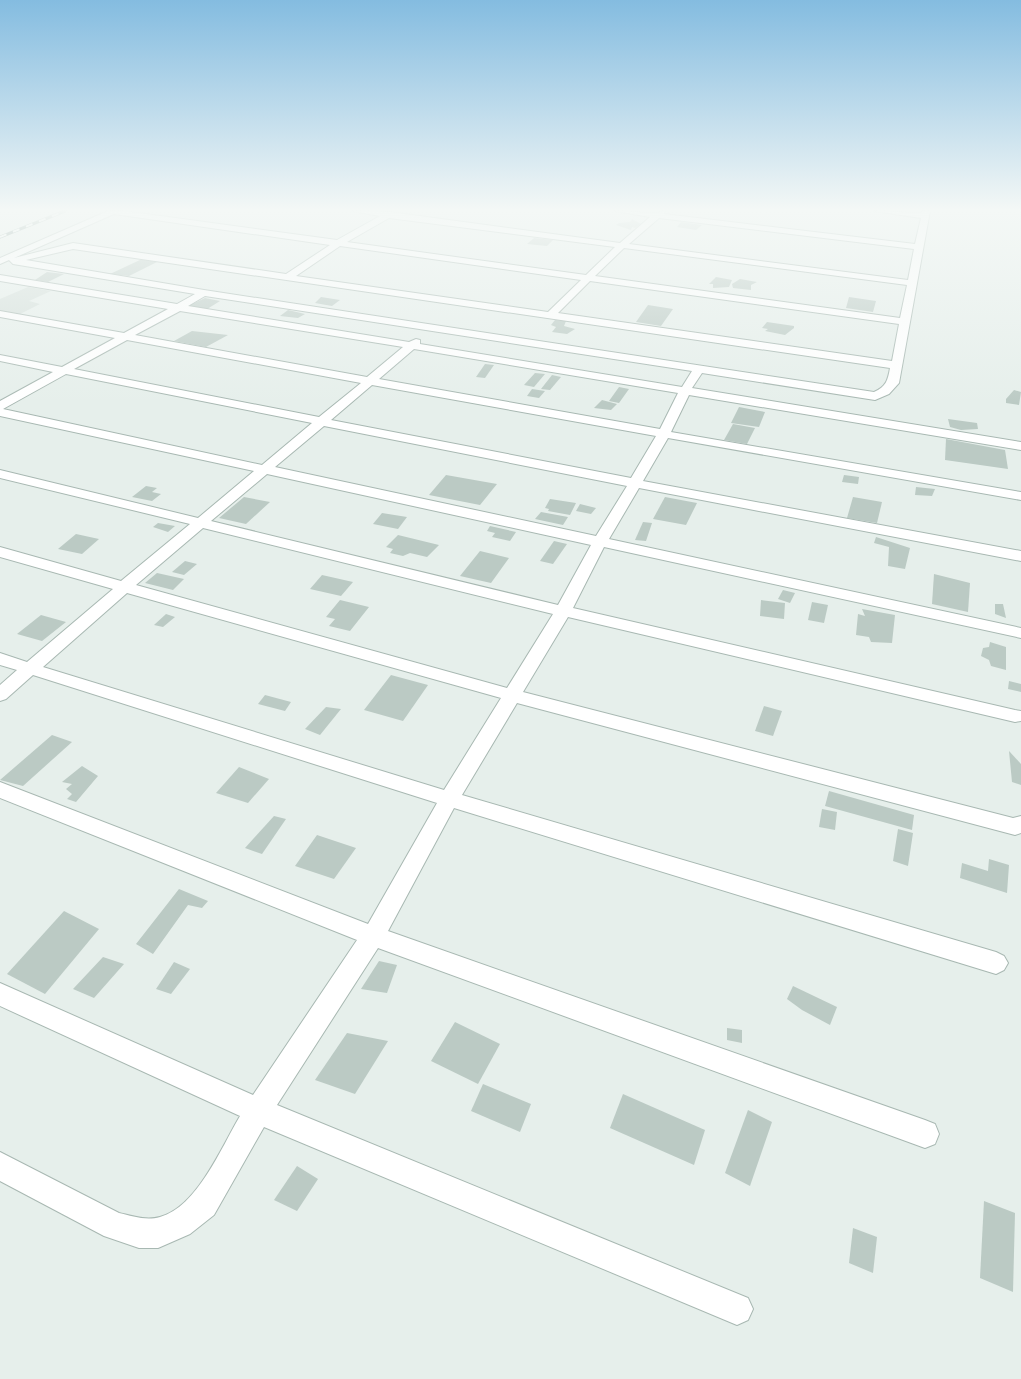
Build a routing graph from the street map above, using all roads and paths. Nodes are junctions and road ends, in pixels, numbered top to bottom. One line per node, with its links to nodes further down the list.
1 (94, 275): 11 (street)
2 (277, 275): 7 (street)
3 (570, 275): 9 (street)
4 (591, 275): 9 (street)
5 (852, 275): 10 (street)
6 (913, 275): 10 (street)
7 (288, 277): 14 (street)
8 (0, 278): 12 (street)
9 (588, 278): 14 (street); 15 (street)
10 (912, 283): 15 (street)
11 (204, 293): 12 (street); 16 (street)
12 (176, 308): 17 (street); 18 (street)
13 (0, 314): 17 (street)
14 (550, 315): 20 (street)
15 (904, 322): 20 (street)
16 (430, 328): 18 (street); 21 (street)
17 (123, 336): 22 (street); 23 (street)
18 (412, 346): 23 (street); 24 (street)
19 (0, 358): 22 (street)
20 (896, 365): 21 (street)
21 (699, 369): 24 (street)
22 (63, 370): 25 (street); 27 (street)
23 (372, 380): 27 (street); 28 (street)
24 (684, 392): 28 (street); 29 (street)
25 (0, 406)
26 (0, 412): 30 (street)
27 (322, 421): 30 (street); 32 (street)
28 (664, 434): 32 (street); 33 (street)
29 (1021, 446)
30 (266, 468): 34 (street); 35 (street)
31 (0, 474): 34 (street)
32 (634, 483): 35 (street); 37 (street)
33 (1021, 496)
34 (201, 521): 38 (street); 39 (street)
35 (601, 540): 39 (street); 40 (street)
36 (0, 552): 38 (street)
37 (1021, 556)
38 (124, 586): 42 (street); 44 (street)
39 (563, 611): 44 (street); 45 (street)
40 (1021, 633)
41 (0, 659): 42 (street)
42 (29, 668): 43 (street); 47 (street)
43 (0, 694)
44 (510, 695): 47 (street); 48 (street)
45 (1015, 716)
46 (0, 790): 49 (street)
47 (449, 799): 49 (street); 50 (street)
48 (1021, 824)
49 (373, 936): 52 (street); 53 (street)
50 (996, 963)
51 (0, 994): 52 (street)
52 (258, 1111): 54 (street); 55 (street)
53 (925, 1134)
54 (0, 1166)
55 (736, 1310)

